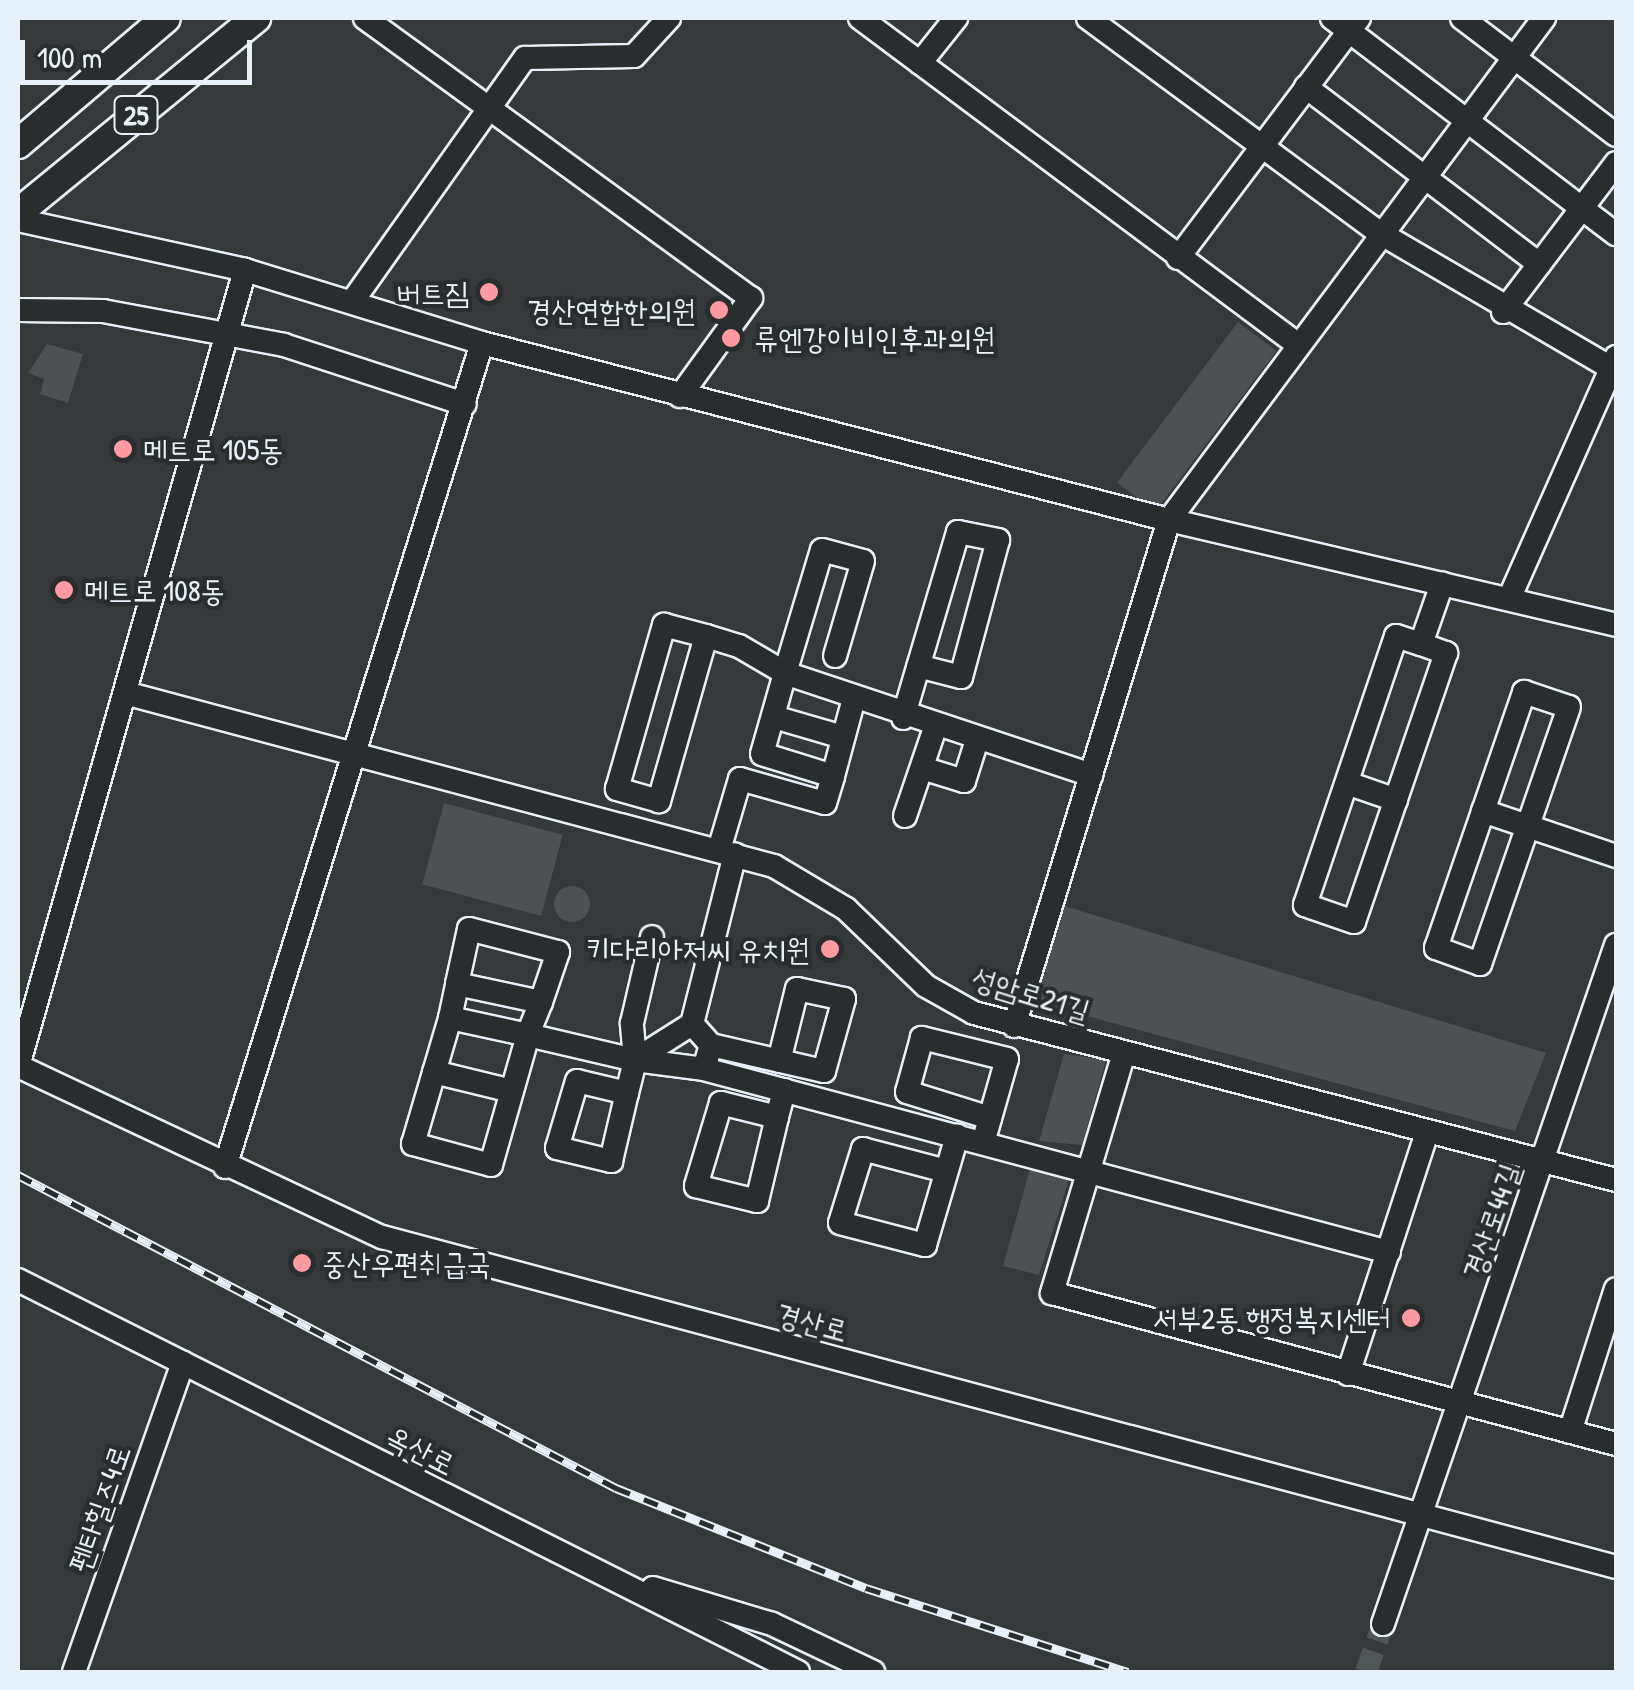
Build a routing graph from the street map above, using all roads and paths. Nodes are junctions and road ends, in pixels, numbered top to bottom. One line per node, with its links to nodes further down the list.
1 (166, 18): 17 (main road, 25)
2 (256, 18): 22 (main road, 25)
3 (365, 18): 14 (street)
4 (668, 18): 14 (street)
5 (860, 18): 12 (street)
6 (956, 18): 12 (street)
7 (1088, 18): 18 (street)
8 (1462, 18): 11 (street)
9 (1544, 18): 11 (street)
10 (1346, 22): 13 (street); 15 (street)
11 (1514, 57): 15 (street); 16 (street)
12 (920, 63): 25 (street)
13 (1306, 87): 18 (street); 20 (street)
14 (489, 107): 28 (street); 35 (street)
15 (1468, 118): 20 (street); 21 (street)
16 (1616, 134)
17 (18, 144)
18 (1262, 146): 23 (street); 25 (street)
19 (1616, 162): 21 (street)
20 (1424, 176): 23 (street); 26 (street)
21 (1582, 207): 24 (street); 26 (street)
22 (18, 217): 27 (street)
23 (1380, 233): 30 (street); 33 (street)
24 (1616, 234)
25 (1178, 258): 33 (street)
26 (1539, 264): 30 (street)
27 (245, 270): 28 (street); 31 (street)
28 (352, 302): 32 (street)
29 (18, 310): 31 (street)
30 (1502, 312): 34 (street)
31 (226, 335): 36 (street); 48 (street)
32 (482, 342): 35 (street); 36 (street)
33 (1297, 344): 37 (street)
34 (1614, 365): 39 (street)
35 (680, 396): 37 (street)
36 (464, 404): 55 (street)
37 (1169, 520): 38 (street); 57 (street)
38 (1442, 584): 39 (street); 42 (street)
39 (1509, 600): 40 (street)
40 (1616, 624)
41 (706, 636): 45 (street); 46 (street); 47 (street)
42 (1421, 644): 59 (street); 60 (street)
43 (835, 656): 45 (street)
44 (918, 666): 44 (street); 51 (street)
45 (785, 673): 49 (street); 50 (street)
46 (649, 676): 47 (street); 47 (street)
47 (691, 687)
48 (125, 693): 55 (street, 성암로21길); 78 (street)
49 (852, 702): 51 (street); 53 (street)
50 (774, 717): 53 (street); 58 (street)
51 (902, 718): 52 (street)
52 (936, 728): 54 (street); 56 (street)
53 (843, 737): 58 (street)
54 (977, 740): 56 (street); 57 (street)
55 (351, 759): 64 (street, 성암로21길); 90 (street)
56 (922, 768): 62 (street)
57 (1091, 775): 72 (street)
58 (833, 776): 64 (street)
59 (1346, 783): 60 (street); 60 (street)
60 (1396, 800)
61 (1483, 810): 63 (street); 63 (street); 63 (street)
62 (906, 816)
63 (1528, 826): 65 (street)
64 (727, 852): 71 (street); 72 (street, 성암로21길)
65 (1616, 856)
66 (652, 936): 76 (street)
67 (1616, 946): 89 (street, 경산로44길)
68 (457, 984): 69 (street); 69 (street); 70 (street)
69 (542, 1002): 73 (street)
70 (450, 1018): 73 (street); 80 (street)
71 (692, 1024): 74 (street); 76 (street)
72 (1014, 1026): 75 (street, 성암로21길)
73 (528, 1035): 76 (street); 82 (street)
74 (710, 1045): 77 (street); 79 (street)
75 (1124, 1052): 86 (street, 성암로21길); 92 (street)
76 (635, 1060): 79 (street); 83 (street)
77 (778, 1061)
78 (18, 1066): 90 (street, 경산로)
79 (704, 1069): 81 (street)
80 (434, 1072): 82 (street); 82 (street)
81 (784, 1090): 84 (street); 87 (street)
82 (512, 1091)
83 (627, 1093)
84 (777, 1118): 84 (street)
85 (990, 1118): 85 (street); 88 (street)
86 (1426, 1132): 89 (street, 성암로21길); 94 (street)
87 (957, 1136): 88 (street); 91 (street)
88 (983, 1143): 92 (street)
89 (1544, 1160): 93 (street, 성암로21길); 100 (street, 경산로44길)
90 (225, 1167): 103 (street, 경산로)
91 (946, 1171): 91 (street)
92 (1089, 1171): 94 (street); 99 (street)
93 (1616, 1180)
94 (1388, 1252): 99 (street)
95 (18, 1280): 98 (street, 옥산로)
96 (1616, 1289): 97 (street)
97 (1612, 1318): 101 (street)
98 (183, 1364): 105 (street, 옥산로); 107 (street, 펜타힐즈4로)
99 (1348, 1374): 100 (street)
100 (1458, 1406): 101 (street); 103 (street, 경산로44길)
101 (1570, 1432): 102 (street)
102 (1616, 1444)
103 (1417, 1515): 104 (street, 경산로); 106 (street, 경산로44길)
104 (1616, 1567)
105 (595, 1570): 108 (street, 옥산로); 109 (street)
106 (1383, 1624)
107 (74, 1672)
108 (798, 1672)
109 (873, 1672)

